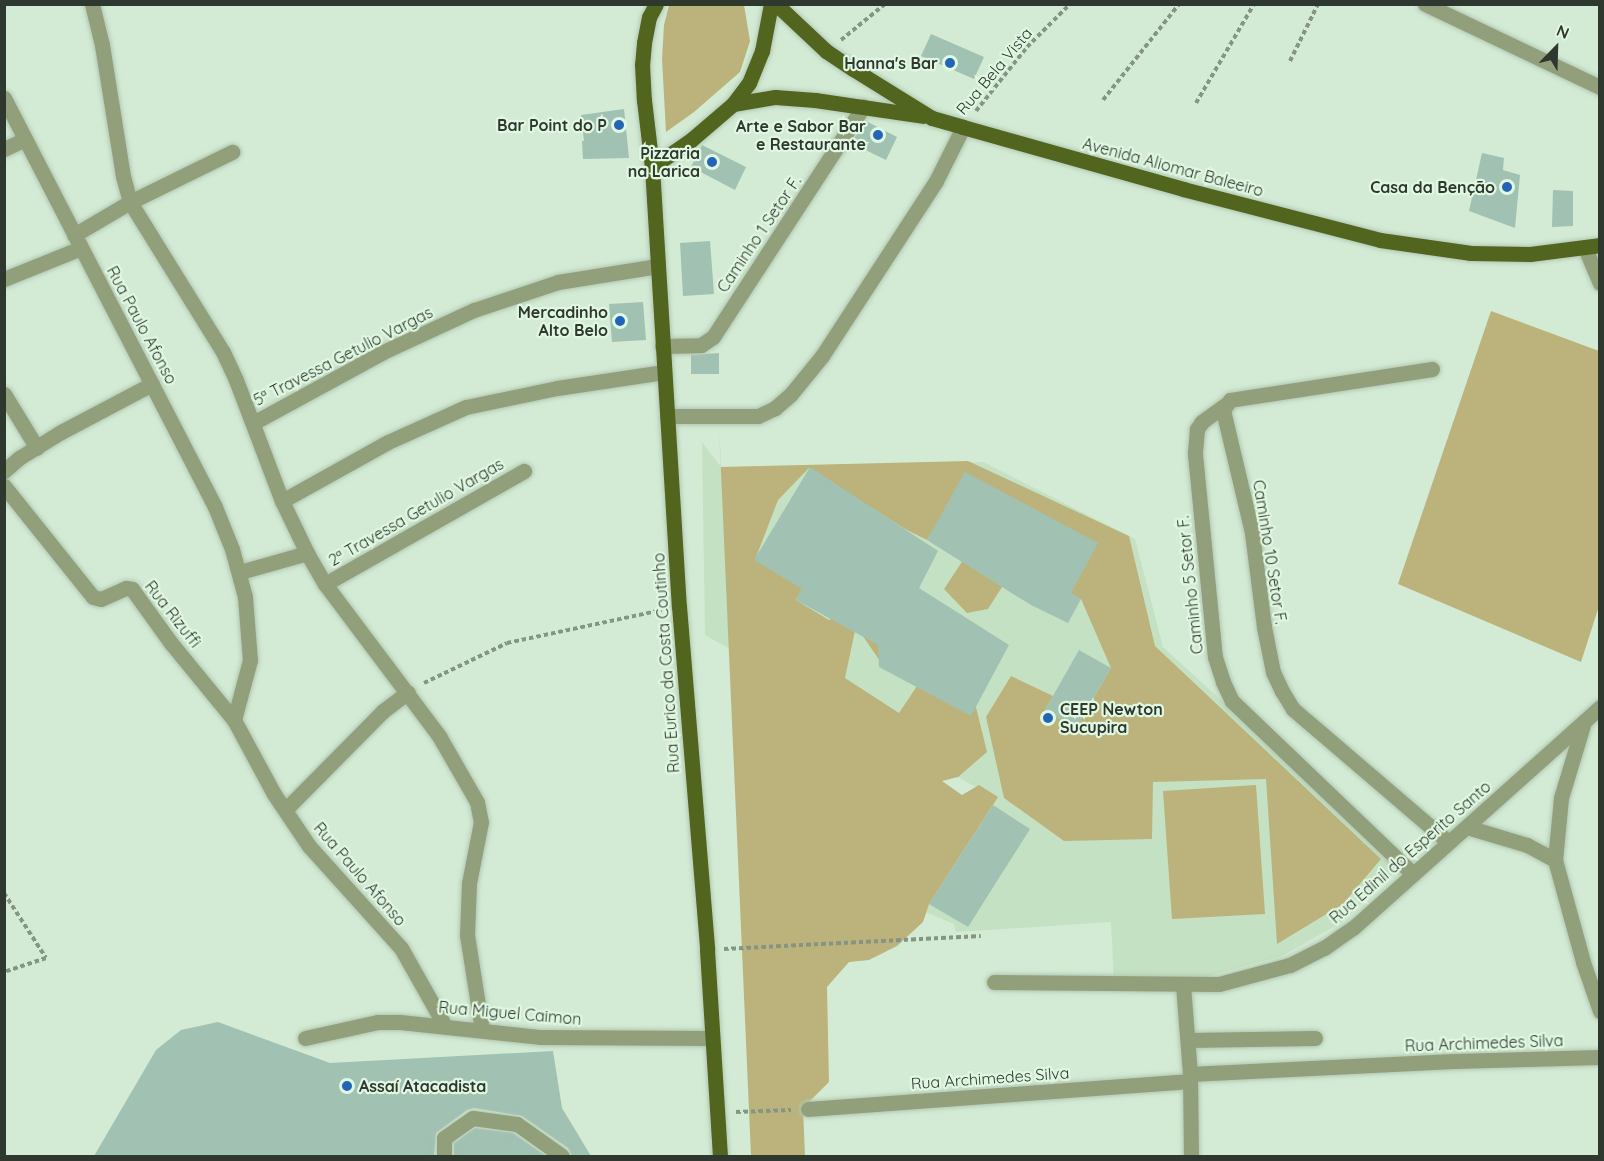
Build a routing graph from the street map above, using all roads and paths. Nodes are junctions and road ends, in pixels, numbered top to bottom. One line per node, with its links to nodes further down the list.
1 (92, 4): 25 (street)
2 (771, 4): 17 (main road)
3 (776, 4): 11 (main road, Avenida Aliomar Baleeiro)
4 (885, 4): 11 (path)
5 (1070, 4): 20 (path, Rua Bela Vista)
6 (1179, 4): 15 (path)
7 (1254, 4): 16 (path)
8 (1318, 4): 12 (path)
9 (1425, 4): 13 (street)
10 (651, 9): 24 (main road, Rua Eurico da Costa Coutinho)
11 (826, 51): 19 (main road, Avenida Aliomar Baleeiro)
12 (1290, 61)
13 (1599, 87)
14 (4, 98): 21 (street, Rua Paulo Afonso)
15 (1103, 100)
16 (1196, 103)
17 (733, 104): 18 (main road); 24 (main road)
18 (863, 107): 19 (main road); 31 (street, Caminho 1 Setor F.)
19 (932, 118): 20 (main road, Avenida Aliomar Baleeiro)
20 (963, 128): 27 (main road, Avenida Aliomar Baleeiro); 37 (street)
21 (25, 139): 22 (street); 26 (street, Rua Paulo Afonso)
22 (4, 149)
23 (232, 152): 25 (street)
24 (652, 167): 28 (main road, Rua Eurico da Costa Coutinho)
25 (130, 202): 26 (street); 38 (street)
26 (77, 242): 29 (street); 34 (street, Rua Paulo Afonso)
27 (1592, 247): 30 (street)
28 (658, 266): 31 (main road, Rua Eurico da Costa Coutinho); 38 (street, 5ª Travessa Getulio Vargas)
29 (4, 279)
30 (1599, 283)
31 (662, 346): 33 (main road, Rua Eurico da Costa Coutinho)
32 (1432, 369): 36 (street)
33 (664, 372): 37 (main road, Rua Eurico da Costa Coutinho); 43 (street)
34 (152, 384): 39 (street); 45 (street, Rua Paulo Afonso)
35 (4, 394): 39 (street)
36 (1225, 405): 54 (street, Caminho 10 Setor F.); 56 (street, Caminho 5 Setor F.)
37 (667, 416): 47 (main road, Rua Eurico da Costa Coutinho)
38 (253, 423): 43 (street)
39 (37, 448): 40 (street)
40 (4, 471)
41 (524, 471): 46 (street, 2ª Travessa Getulio Vargas)
42 (4, 486): 50 (street, Rua Rizuffi)
43 (282, 501): 44 (street)
44 (307, 553): 45 (street); 46 (street)
45 (240, 572): 50 (street, Rua Paulo Afonso)
46 (325, 584): 48 (street)
47 (679, 606): 48 (path); 59 (main road, Rua Eurico da Costa Coutinho)
48 (408, 692): 52 (street); 65 (street)
49 (1599, 706): 51 (street, Rua Edinil do Esperito Santo)
50 (234, 720): 52 (street, Rua Paulo Afonso)
51 (1584, 722): 53 (street, Rua Edinil do Esperito Santo); 55 (street)
52 (285, 810): 64 (street, Rua Paulo Afonso)
53 (1467, 827): 54 (street, Rua Edinil do Esperito Santo); 55 (street)
54 (1448, 842): 56 (street, Rua Edinil do Esperito Santo)
55 (1555, 860): 63 (street)
56 (1413, 874): 62 (street, Rua Edinil do Esperito Santo)
57 (4, 893): 60 (path)
58 (981, 936): 59 (path)
59 (707, 950): 67 (main road, Rua Eurico da Costa Coutinho)
60 (4, 972)
61 (994, 982): 62 (street, Rua Edinil do Esperito Santo)
62 (1184, 986): 69 (street)
63 (1599, 1011)
64 (445, 1026): 65 (street, Rua Miguel Caimon); 66 (street, Rua Miguel Caimon)
65 (482, 1030): 67 (street, Rua Miguel Caimon)
66 (305, 1038)
67 (712, 1038): 73 (main road, Rua Eurico da Costa Coutinho)
68 (1315, 1038): 69 (street)
69 (1188, 1040): 71 (street)
70 (1599, 1057): 71 (street, Rua Archimedes Silva)
71 (1190, 1077): 72 (street, Rua Archimedes Silva); 77 (street)
72 (808, 1109): 73 (path)
73 (717, 1113): 76 (main road, Rua Eurico da Costa Coutinho)
74 (444, 1156): 75 (street)
75 (562, 1156)
76 (720, 1156)
77 (1191, 1156)

